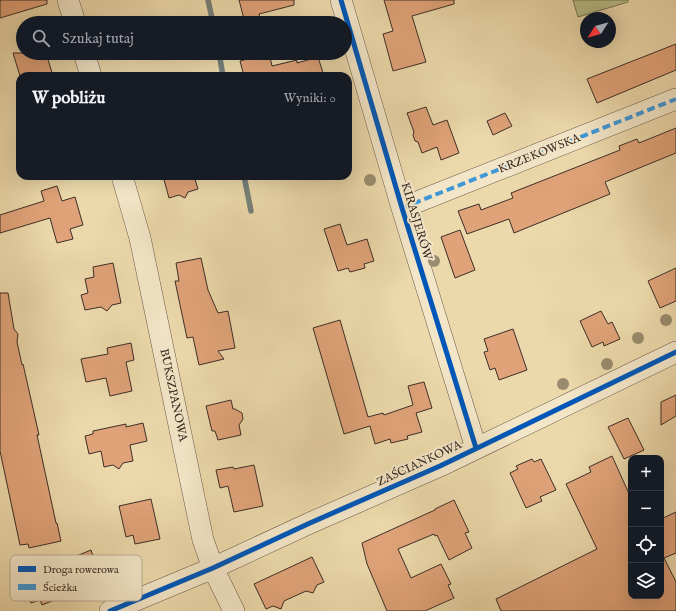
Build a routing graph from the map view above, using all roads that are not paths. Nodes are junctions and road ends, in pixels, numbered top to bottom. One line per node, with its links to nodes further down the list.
1 (68, 0): 3 (street)
2 (341, 0): 4 (street, KIRASJERÓW)
3 (73, 16)
4 (346, 16)
5 (352, 38): 10 (street, KIRASJERÓW)
6 (86, 60): 7 (street)
7 (91, 72)
8 (676, 99): 10 (street, KRZEKOWSKA)
9 (123, 180): 13 (street, BUKSZPANOWA)
10 (402, 208): 12 (street, KIRASJERÓW)
11 (676, 352): 12 (street, ZAŚCIANKOWA)
12 (476, 448): 13 (street, ZAŚCIANKOWA)
13 (213, 568): 14 (street, ZAŚCIANKOWA); 17 (street, BUKSZPANOWA)
14 (142, 598)
15 (134, 601): 16 (street, ZAŚCIANKOWA)
16 (110, 611)
17 (234, 611)

